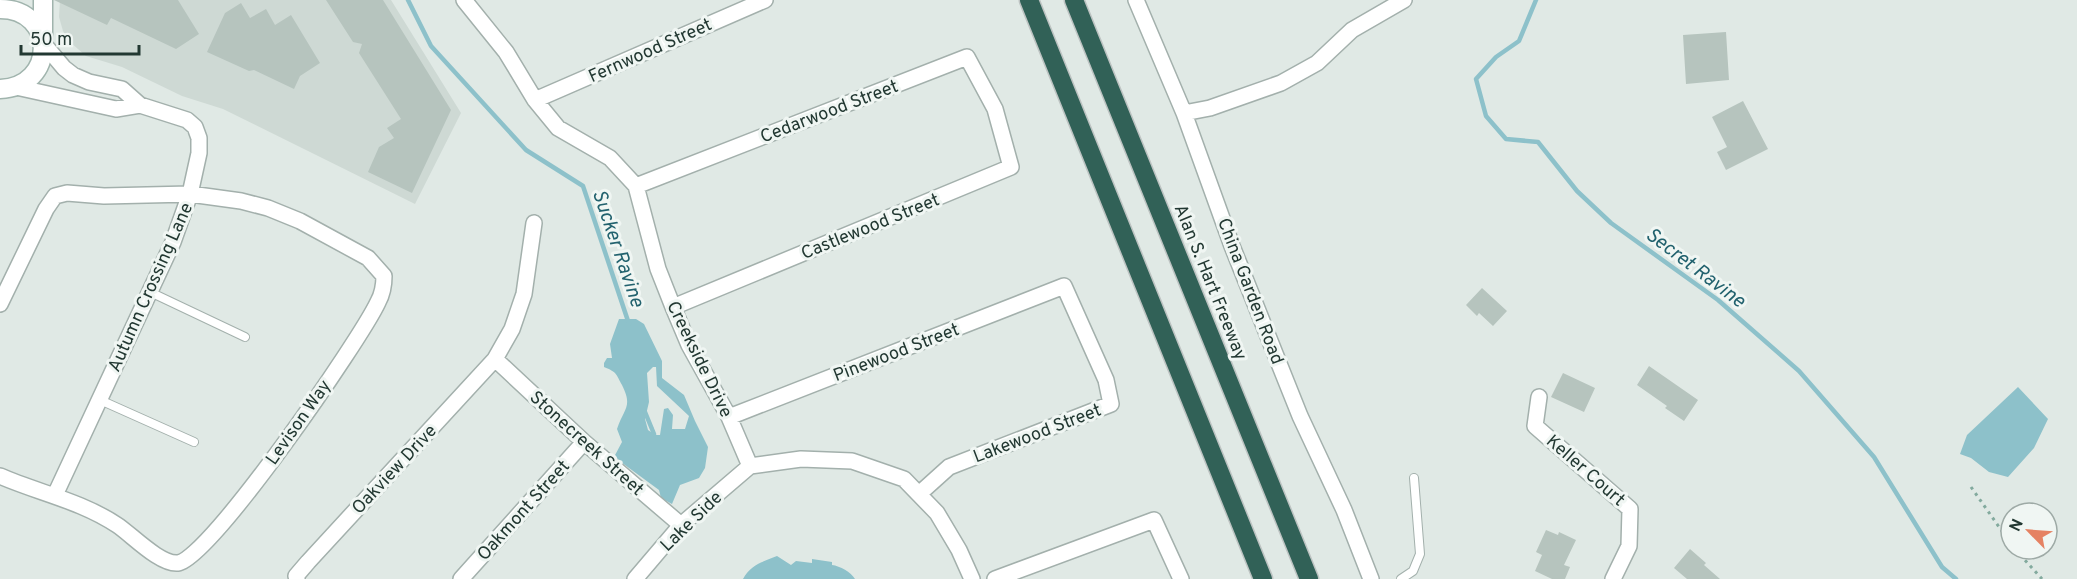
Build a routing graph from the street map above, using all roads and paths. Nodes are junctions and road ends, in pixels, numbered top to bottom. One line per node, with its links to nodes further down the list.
1 (43, 0): 9 (main road)
2 (464, 0): 12 (street, Creekside Drive)
3 (765, 0): 12 (street, Fernwood Street)
4 (1029, 0): 45 (highway)
5 (1074, 0): 46 (highway, Alan S. Hart Freeway)
6 (1136, 0): 15 (street, China Garden Road)
7 (1404, 0): 15 (street)
8 (0, 9): 9 (main road)
9 (43, 43): 10 (main road); 13 (street, Autumn Crossing Lane)
10 (8, 88): 11 (main road); 13 (street, Autumn Crossing Lane)
11 (0, 97)
12 (535, 100): 16 (street, Creekside Drive)
13 (140, 105): 17 (street, Autumn Crossing Lane)
14 (995, 109): 16 (street, Cedarwood Street); 22 (street, Castlewood Street)
15 (1184, 113): 47 (street, China Garden Road)
16 (636, 186): 22 (street, Creekside Drive)
17 (190, 194): 20 (street, Autumn Crossing Lane); 21 (street); 35 (street, Levison Way)
18 (534, 223): 24 (street, Oakview Drive)
19 (1064, 286): 27 (street, Pinewood Street); 34 (street, Lakewood Street)
20 (150, 292): 23 (lane); 26 (street, Autumn Crossing Lane)
21 (0, 304)
22 (673, 307): 27 (street, Creekside Drive)
23 (245, 337)
24 (495, 359): 29 (street, Stonecreek Street); 39 (street, Oakview Drive)
25 (1539, 397): 49 (street, Keller Court)
26 (100, 400): 28 (lane); 35 (street, Autumn Crossing Lane)
27 (729, 417): 30 (street, Creekside Drive)
28 (194, 442)
29 (584, 442): 36 (street, Stonecreek Street); 40 (street, Oakmont Street)
30 (750, 466): 34 (street); 36 (street, Lake Side)
31 (0, 476): 35 (street, Levison Way)
32 (1414, 478): 48 (lane)
33 (1971, 487): 37 (path)
34 (919, 494): 42 (street)
35 (55, 495)
36 (681, 525): 41 (street, Lake Side)
37 (1999, 527)
38 (2026, 561): 50 (path)
39 (297, 579)
40 (461, 579)
41 (635, 579)
42 (972, 579)
43 (995, 579): 44 (street)
44 (1181, 579)
45 (1263, 579)
46 (1309, 579)
47 (1371, 579)
48 (1401, 579)
49 (1613, 579)
50 (2042, 579)

